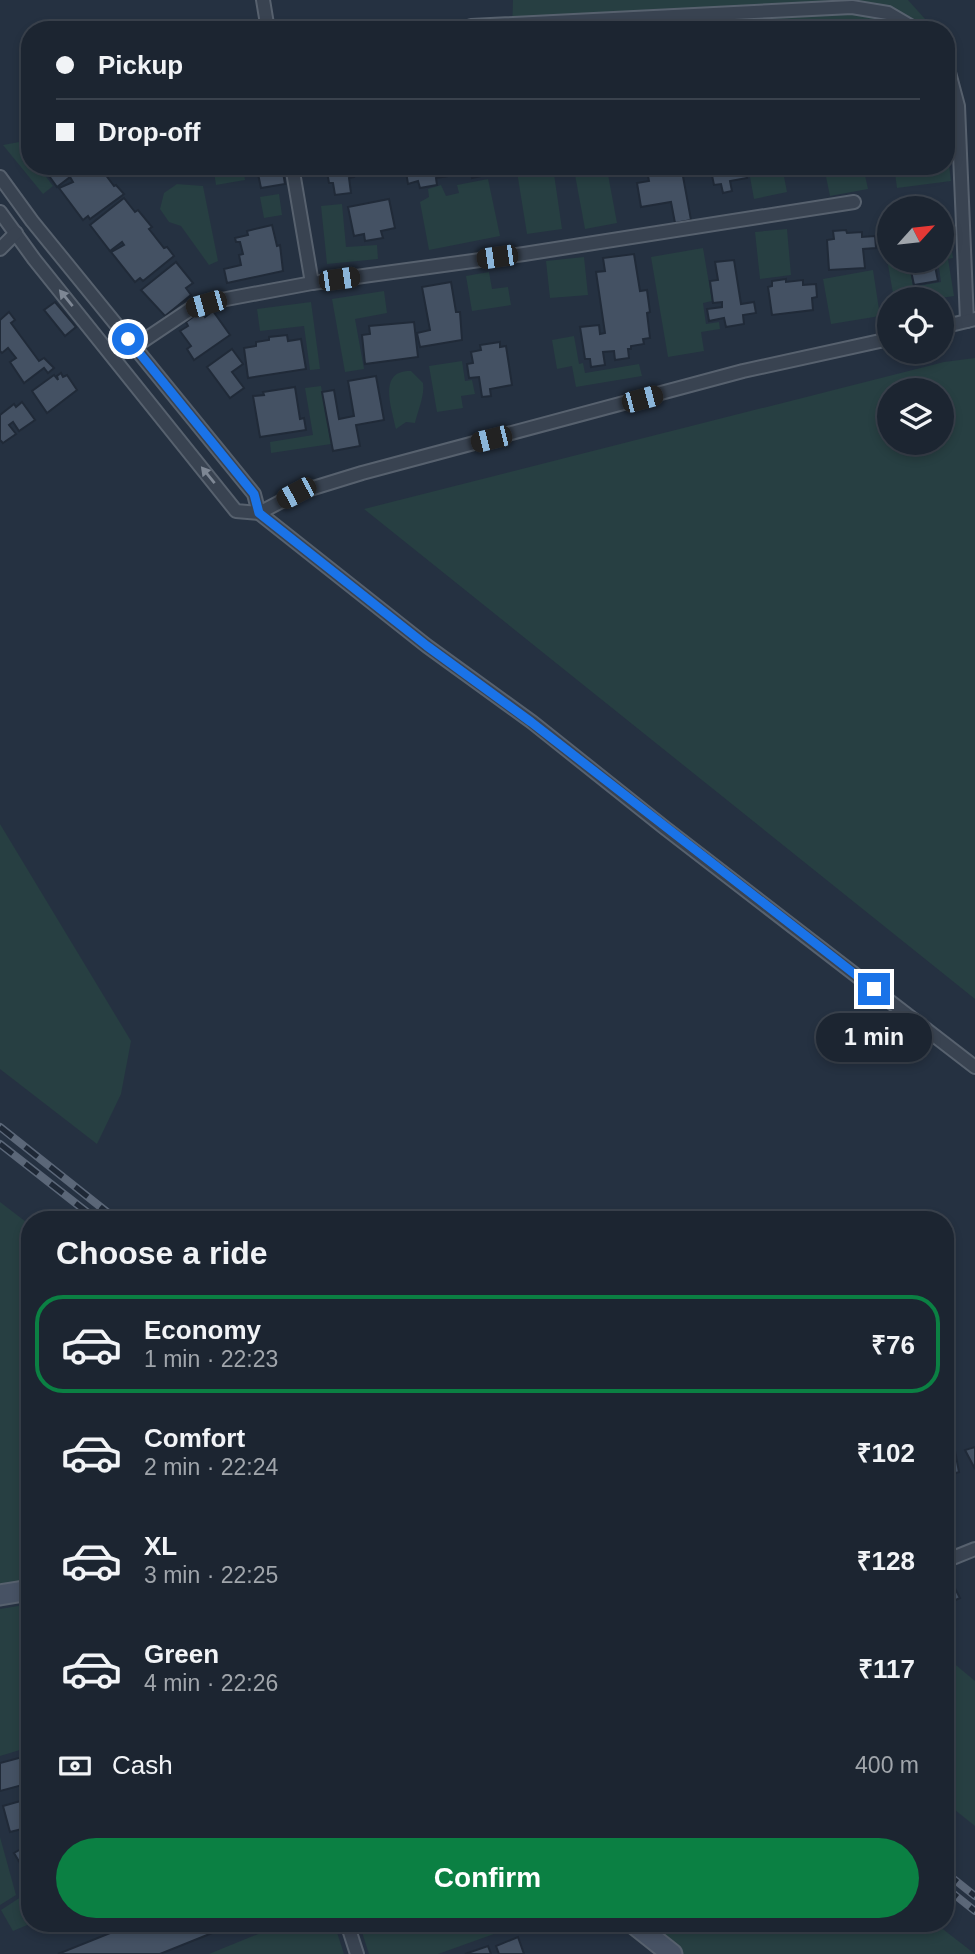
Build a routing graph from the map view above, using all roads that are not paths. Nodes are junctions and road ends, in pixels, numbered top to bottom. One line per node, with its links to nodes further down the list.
1 (263, 0): 3 (street)
2 (872, 5): 4 (street); 5 (street)
3 (266, 21)
4 (571, 21)
5 (901, 21)
6 (955, 95): 14 (street)
7 (294, 175): 13 (street)
8 (0, 177): 16 (street)
9 (854, 202): 13 (street)
10 (0, 212): 11 (street)
11 (16, 233): 12 (street); 17 (street, one-way to 11)
12 (0, 249)
13 (313, 283): 16 (street)
14 (971, 320)
15 (877, 341): 17 (street)
16 (134, 347): 17 (street)
17 (259, 513): 18 (street)
18 (975, 1067)
19 (975, 1549): 20 (street)
20 (954, 1557)
21 (21, 1592): 22 (street)
22 (0, 1595)
23 (350, 1932): 25 (street)
24 (644, 1932): 26 (street)
25 (356, 1954)
26 (672, 1954)

